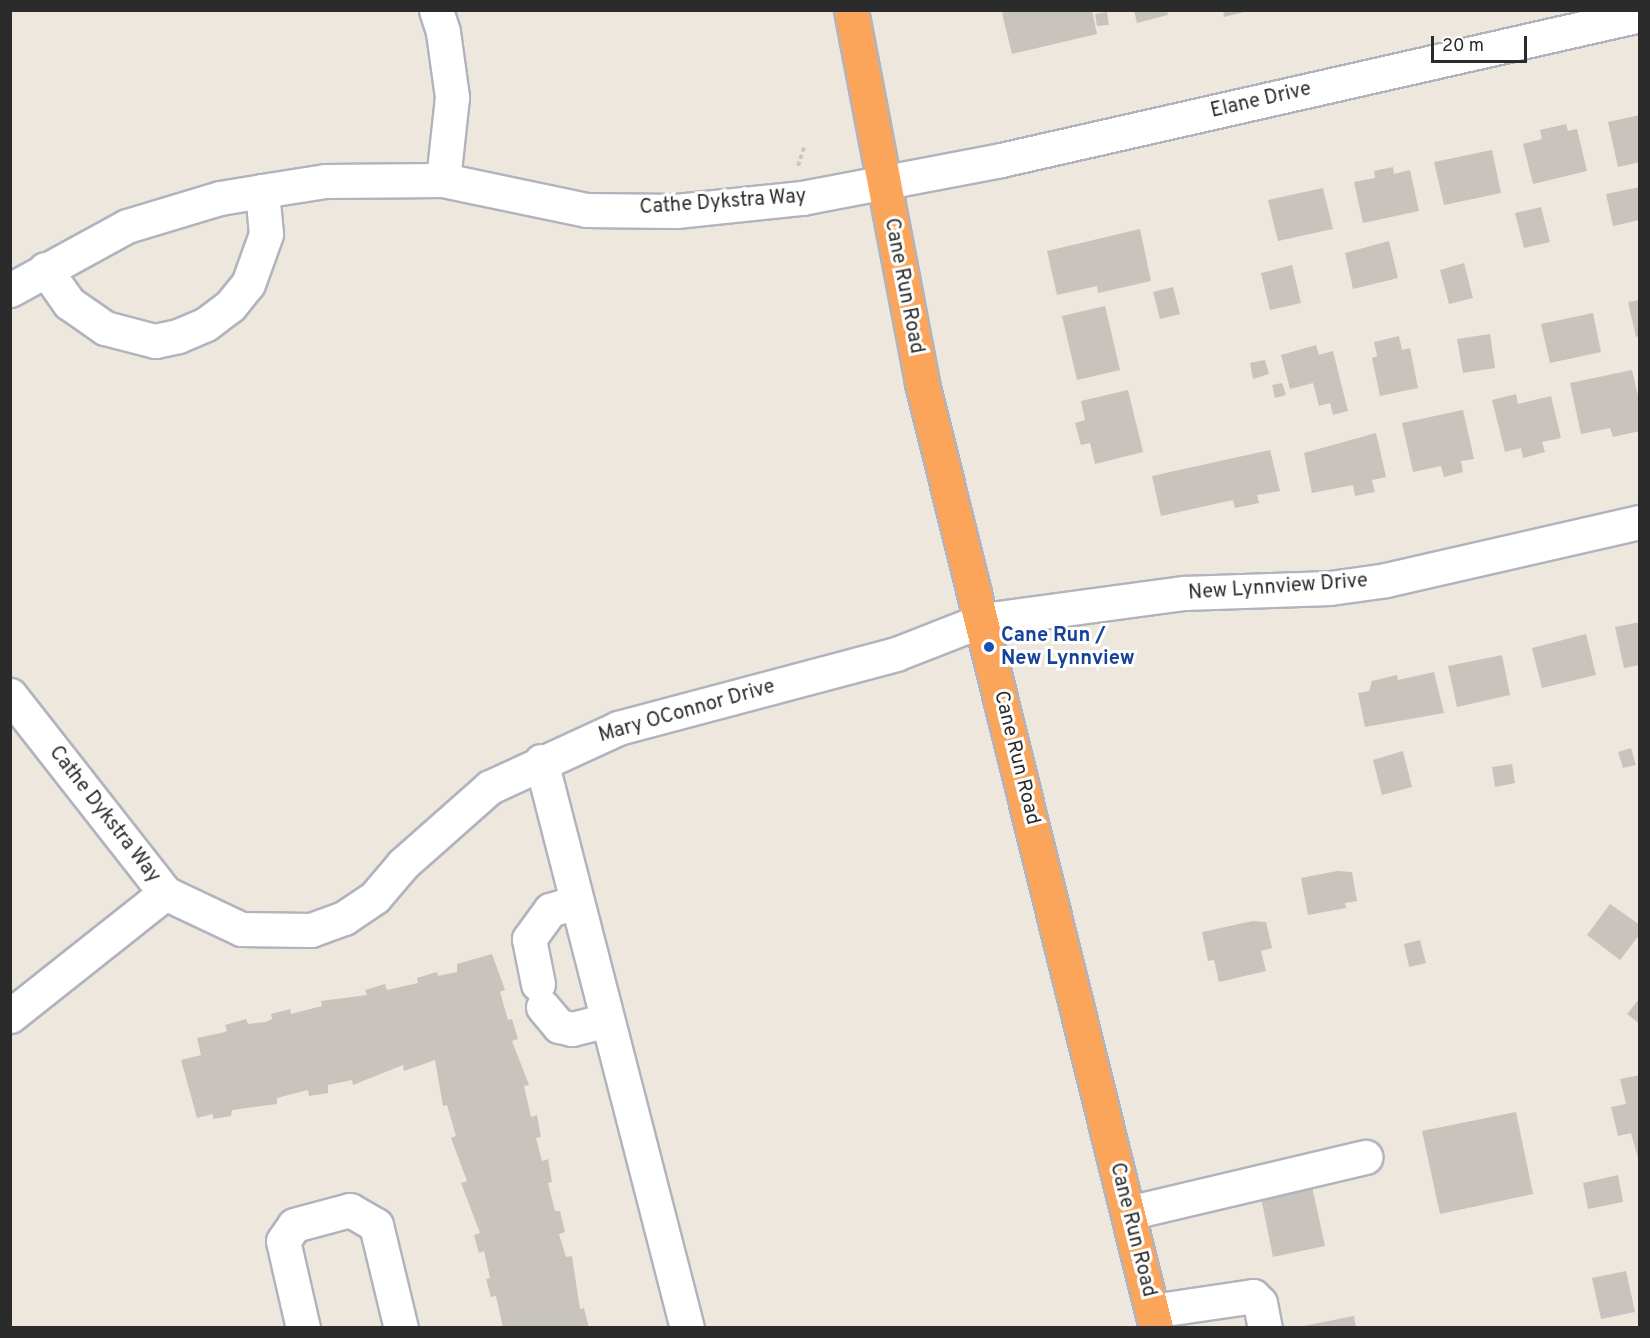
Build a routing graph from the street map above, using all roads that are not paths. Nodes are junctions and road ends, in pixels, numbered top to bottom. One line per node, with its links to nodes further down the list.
1 (436, 10): 4 (street)
2 (851, 10): 5 (highway, Cane Run Road)
3 (1640, 15): 5 (street, Elane Drive)
4 (443, 180): 5 (street, Cathe Dykstra Way); 6 (street, Cathe Dykstra Way)
5 (883, 184): 10 (highway, Cane Run Road)
6 (262, 191): 7 (street, Cathe Dykstra Way); 7 (street)
7 (45, 269): 8 (street, Cathe Dykstra Way)
8 (10, 290)
9 (1640, 522): 10 (street, New Lynnview Drive)
10 (983, 620): 12 (street, Mary OConnor Drive); 18 (highway, Cane Run Road)
11 (10, 694): 13 (street, Cathe Dykstra Way)
12 (541, 761): 13 (street, Mary OConnor Drive); 14 (street)
13 (165, 893): 15 (street, Cathe Dykstra Way)
14 (577, 902): 16 (street); 16 (street)
15 (10, 1016)
16 (607, 1020): 22 (street)
17 (1365, 1157): 18 (street)
18 (1128, 1213): 19 (highway, Cane Run Road)
19 (1154, 1319): 23 (street)
20 (303, 1328): 21 (street)
21 (401, 1328)
22 (687, 1328)
23 (1265, 1328)

